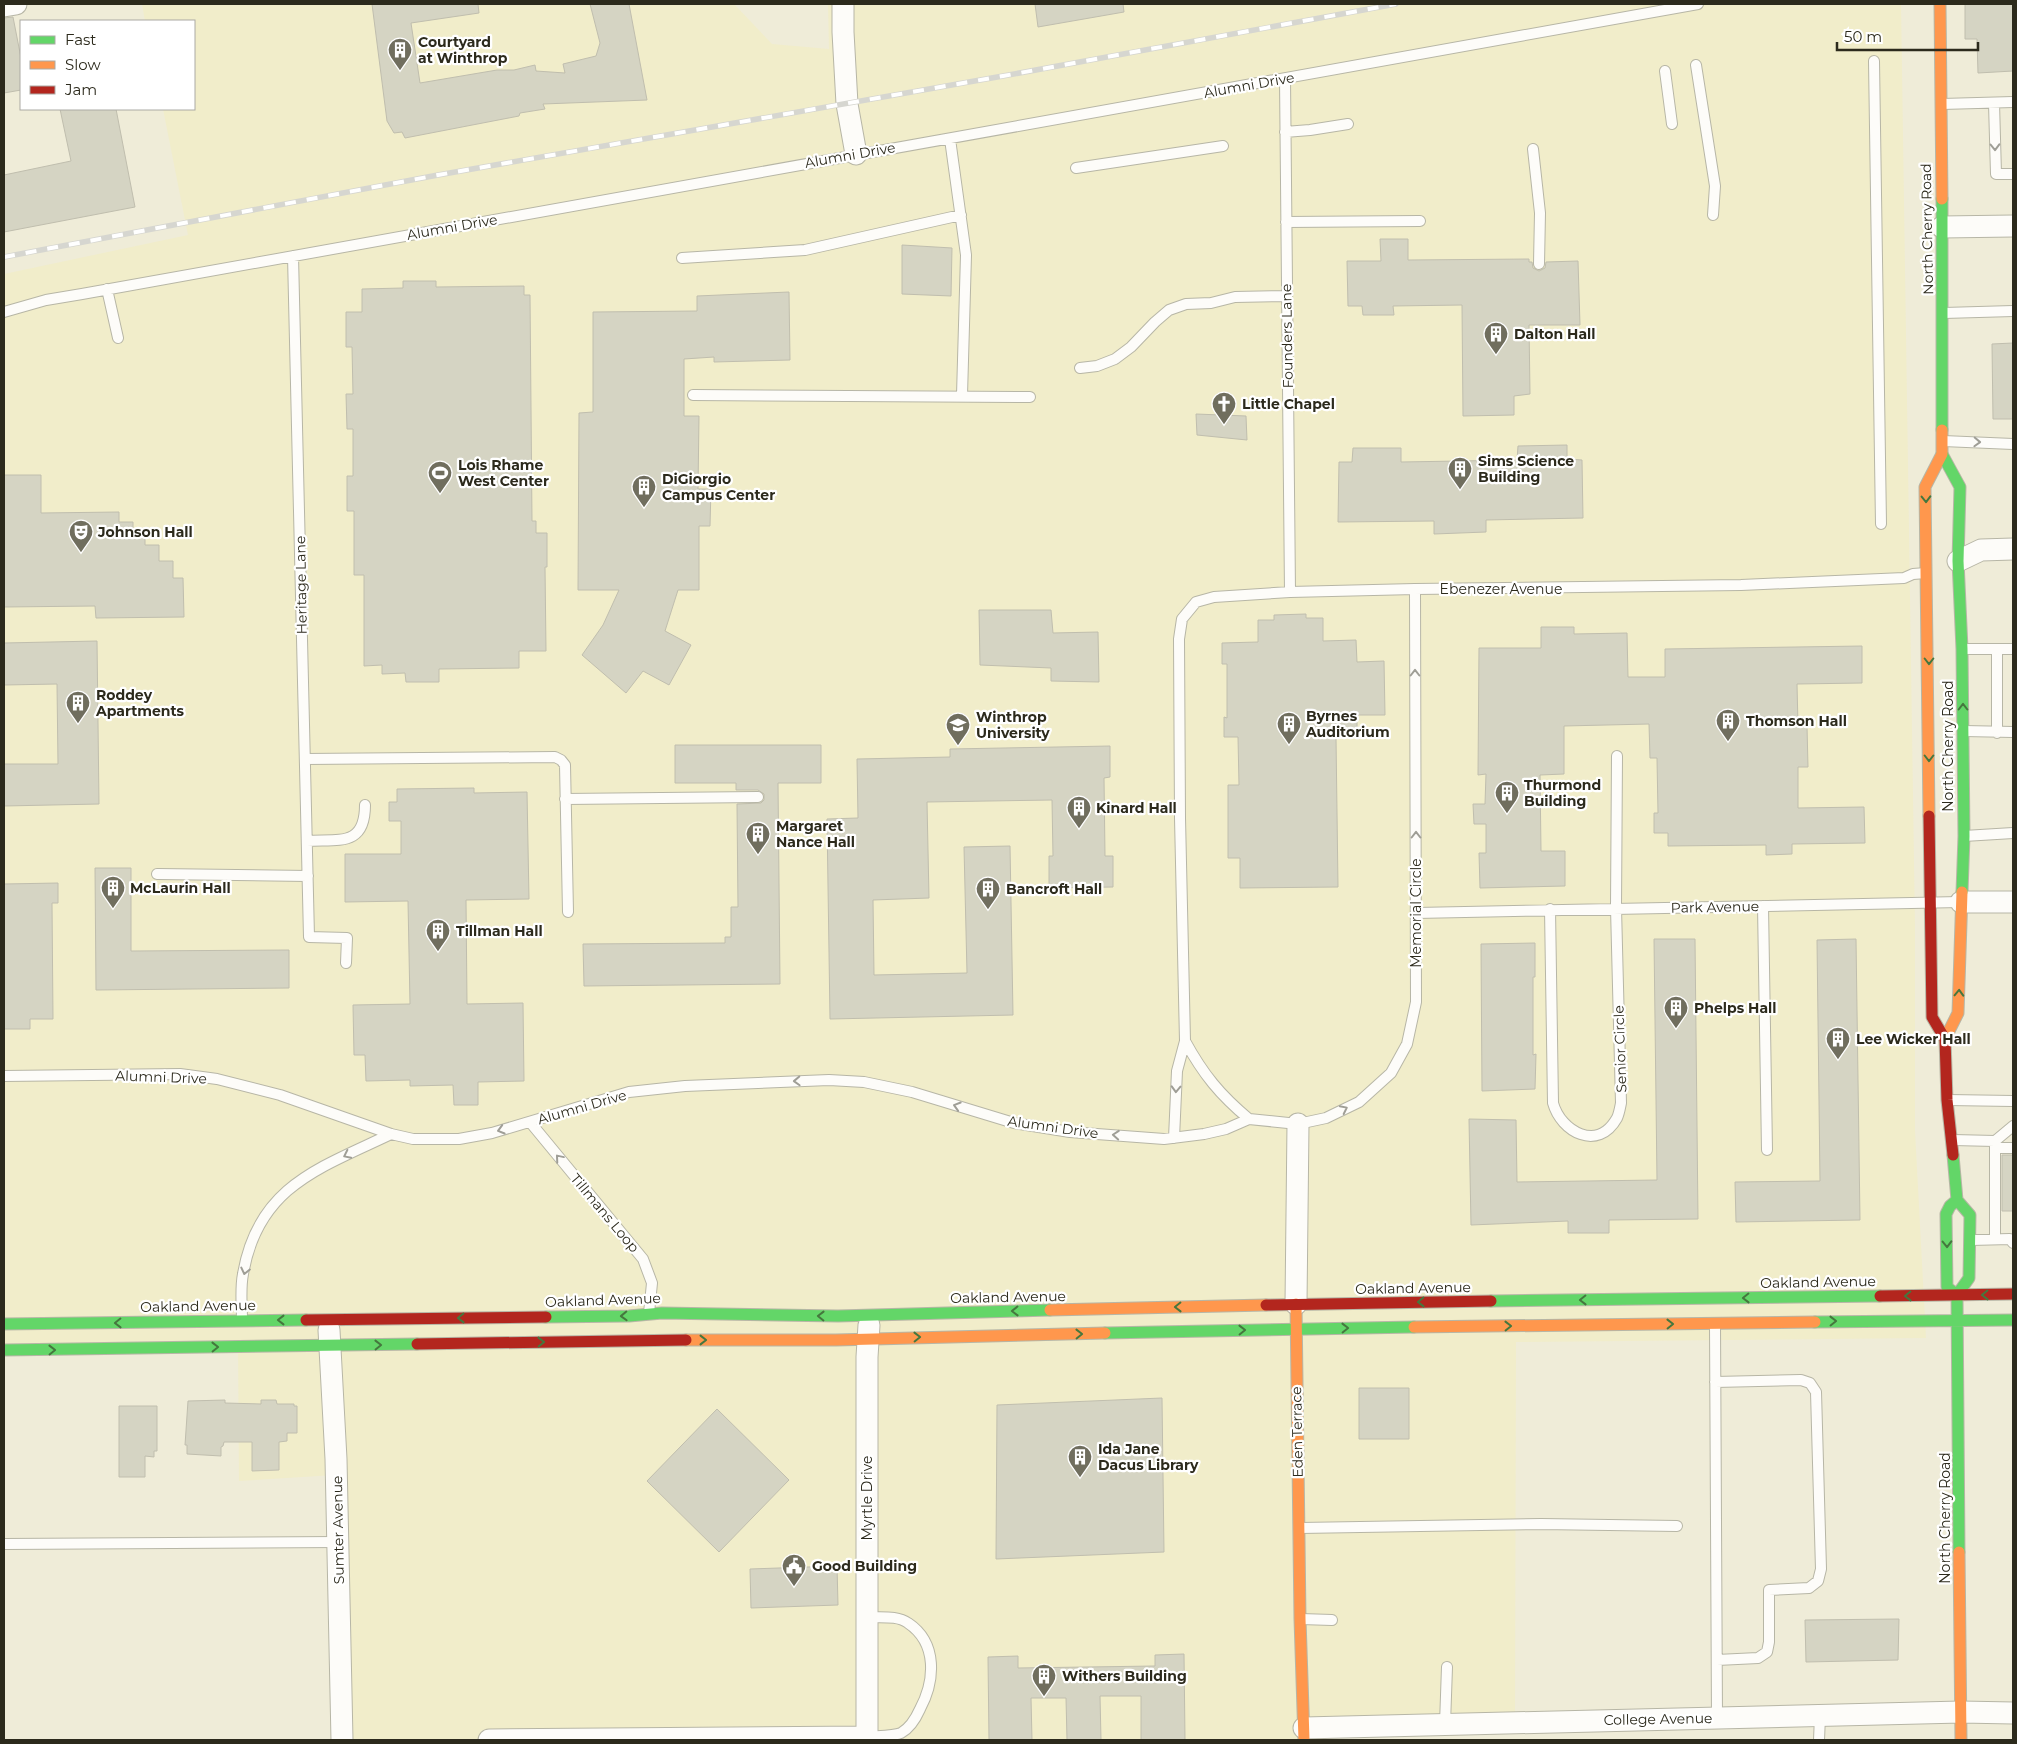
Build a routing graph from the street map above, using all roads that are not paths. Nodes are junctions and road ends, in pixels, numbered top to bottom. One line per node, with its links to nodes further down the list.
1 (16, 4): 5 (street)
2 (843, 4): 19 (street)
3 (1698, 4): 9 (lane, Alumni Drive)
4 (1940, 4): 12 (main road, North Cherry Road)
5 (4, 6)
6 (1874, 61): 44 (lane)
7 (1696, 65): 23 (lane)
8 (1665, 71): 14 (lane)
9 (1285, 79): 15 (lane, Founders Lane); 16 (lane, Alumni Drive)
10 (2013, 102): 11 (lane)
11 (1994, 103): 12 (lane); 21 (lane, one-way to 21)
12 (1941, 104): 27 (main road, North Cherry Road)
13 (1348, 124): 15 (lane)
14 (1672, 124)
15 (1285, 132): 25 (lane, Founders Lane)
16 (950, 139): 19 (lane, Alumni Drive); 22 (lane)
17 (1223, 146): 20 (lane)
18 (1533, 149): 30 (lane)
19 (856, 154): 28 (lane, Alumni Drive)
20 (1076, 168)
21 (2013, 174)
22 (961, 215): 29 (lane); 39 (lane)
23 (1713, 215)
24 (1420, 221): 25 (lane)
25 (1286, 222): 32 (lane, Founders Lane)
26 (2013, 226): 27 (street)
27 (1942, 227): 35 (main road, North Cherry Road)
28 (293, 256): 31 (lane, Alumni Drive); 57 (lane, Heritage Lane)
29 (682, 258)
30 (1539, 264)
31 (107, 289): 34 (lane, Alumni Drive); 36 (lane)
32 (1287, 296): 37 (lane); 49 (lane, Founders Lane)
33 (2013, 311): 35 (lane)
34 (4, 312)
35 (1943, 313): 41 (main road, North Cherry Road)
36 (118, 338)
37 (1080, 368)
38 (693, 395): 39 (lane)
39 (962, 395): 40 (lane)
40 (1030, 396)
41 (1942, 441): 42 (lane, one-way to 42); 43 (main road, North Cherry Road)
42 (2013, 444)
43 (1942, 454): 46 (main road, North Cherry Road); 47 (main road, North Cherry Road, one-way to 47)
44 (1881, 524)
45 (2013, 549): 46 (street)
46 (1958, 561): 50 (main road, North Cherry Road)
47 (1927, 573): 48 (lane, Ebenezer Avenue); 68 (main road, North Cherry Road, one-way to 68)
48 (1415, 589): 49 (lane, Ebenezer Avenue); 73 (lane, Memorial Circle, one-way to 48)
49 (1290, 592): 76 (lane, Ebenezer Avenue)
50 (1962, 649): 51 (lane); 53 (main road, North Cherry Road, one-way to 50)
51 (1997, 649): 52 (lane); 55 (lane)
52 (2013, 649)
53 (1963, 731): 55 (lane); 62 (main road, North Cherry Road)
54 (2013, 732): 55 (lane)
55 (1997, 733)
56 (1617, 756): 70 (lane)
57 (305, 759): 59 (lane); 63 (lane, Heritage Lane)
58 (758, 797): 59 (lane)
59 (565, 799): 72 (lane)
60 (365, 805): 63 (lane)
61 (2013, 834): 62 (lane)
62 (1964, 836): 66 (main road, North Cherry Road)
63 (307, 841): 65 (lane, Heritage Lane)
64 (157, 874): 65 (lane)
65 (308, 876): 74 (lane, Heritage Lane)
66 (1962, 902): 67 (street, Park Avenue); 68 (lane, Park Avenue); 75 (main road, North Cherry Road, one-way to 66)
67 (2013, 902)
68 (1929, 903): 69 (lane, Park Avenue); 75 (main road, North Cherry Road)
69 (1763, 906): 70 (lane, Park Avenue); 89 (lane)
70 (1616, 908): 71 (lane, Park Avenue); 71 (lane, Senior Circle)
71 (1550, 909): 73 (lane, Park Avenue)
72 (568, 912)
73 (1416, 912): 82 (lane, Memorial Circle, one-way to 73)
74 (346, 963)
75 (1945, 1039): 78 (main road, North Cherry Road)
76 (1185, 1041): 80 (lane); 85 (lane, one-way to 85)
77 (4, 1076): 84 (lane, Alumni Drive)
78 (1948, 1100): 79 (lane); 86 (main road, North Cherry Road)
79 (2013, 1100)
80 (1249, 1119): 82 (lane, Memorial Circle); 85 (lane, Memorial Circle)
81 (530, 1122): 84 (lane, Alumni Drive, one-way to 84); 85 (lane, Alumni Drive, one-way to 81); 97 (lane, Tillmans Loop, one-way to 81)
82 (1298, 1124): 96 (street, Eden Terrace)
83 (2013, 1126): 87 (lane)
84 (391, 1134): 105 (lane, one-way to 105)
85 (1169, 1138)
86 (1953, 1140): 87 (lane); 90 (main road, North Cherry Road)
87 (1995, 1144): 88 (lane); 91 (lane)
88 (2013, 1148)
89 (1767, 1150)
90 (1958, 1200): 92 (main road, North Cherry Road); 95 (main road, North Cherry Road, one-way to 95)
91 (1995, 1239): 92 (lane); 93 (lane)
92 (1970, 1240): 95 (main road, North Cherry Road)
93 (2013, 1243)
94 (2013, 1294): 95 (main road, Oakland Avenue, one-way to 95)
95 (1957, 1295): 96 (main road, Oakland Avenue, one-way to 96); 100 (main road, North Cherry Road)
96 (1296, 1304): 98 (main road, Oakland Avenue, one-way to 98); 104 (main road, Eden Terrace)
97 (649, 1314): 98 (main road, Oakland Avenue, one-way to 97); 99 (main road, Oakland Avenue, one-way to 99)
98 (870, 1315): 106 (street, Myrtle Drive)
99 (330, 1320): 105 (main road, Oakland Avenue, one-way to 105); 107 (street, Sumter Avenue)
100 (1958, 1320): 101 (main road, Oakland Avenue); 102 (main road, Oakland Avenue, one-way to 100); 119 (main road, North Cherry Road)
101 (2013, 1320)
102 (1714, 1323): 104 (main road, Oakland Avenue, one-way to 102); 109 (lane)
103 (4, 1324): 105 (main road, Oakland Avenue, one-way to 103)
104 (1296, 1329): 106 (main road, Oakland Avenue, one-way to 104); 111 (main road, Eden Terrace)
105 (241, 1333): 107 (main road, Oakland Avenue); 108 (main road, Oakland Avenue, one-way to 105)
106 (868, 1339): 107 (main road, Oakland Avenue, one-way to 106); 114 (street, Myrtle Drive)
107 (329, 1346): 112 (street, Sumter Avenue)
108 (4, 1350)
109 (1715, 1382): 117 (lane); 117 (lane)
110 (1677, 1526): 111 (lane)
111 (1299, 1528): 115 (main road, Eden Terrace)
112 (338, 1542): 113 (lane); 126 (street, Sumter Avenue)
113 (4, 1544)
114 (867, 1617): 125 (street, Myrtle Drive); 125 (lane)
115 (1300, 1619): 116 (lane); 124 (main road, Eden Terrace)
116 (1332, 1620)
117 (1716, 1660): 122 (lane)
118 (1447, 1668): 123 (lane)
119 (1961, 1712): 120 (street, College Avenue); 121 (street, College Avenue); 129 (main road, North Cherry Road)
120 (2013, 1713)
121 (1820, 1716): 122 (street, College Avenue); 128 (lane)
122 (1717, 1718): 123 (street, College Avenue)
123 (1445, 1724): 124 (street, College Avenue)
124 (1304, 1734)
125 (867, 1739): 127 (street)
126 (342, 1740)
127 (489, 1740)
128 (1819, 1740)
129 (1962, 1740)

